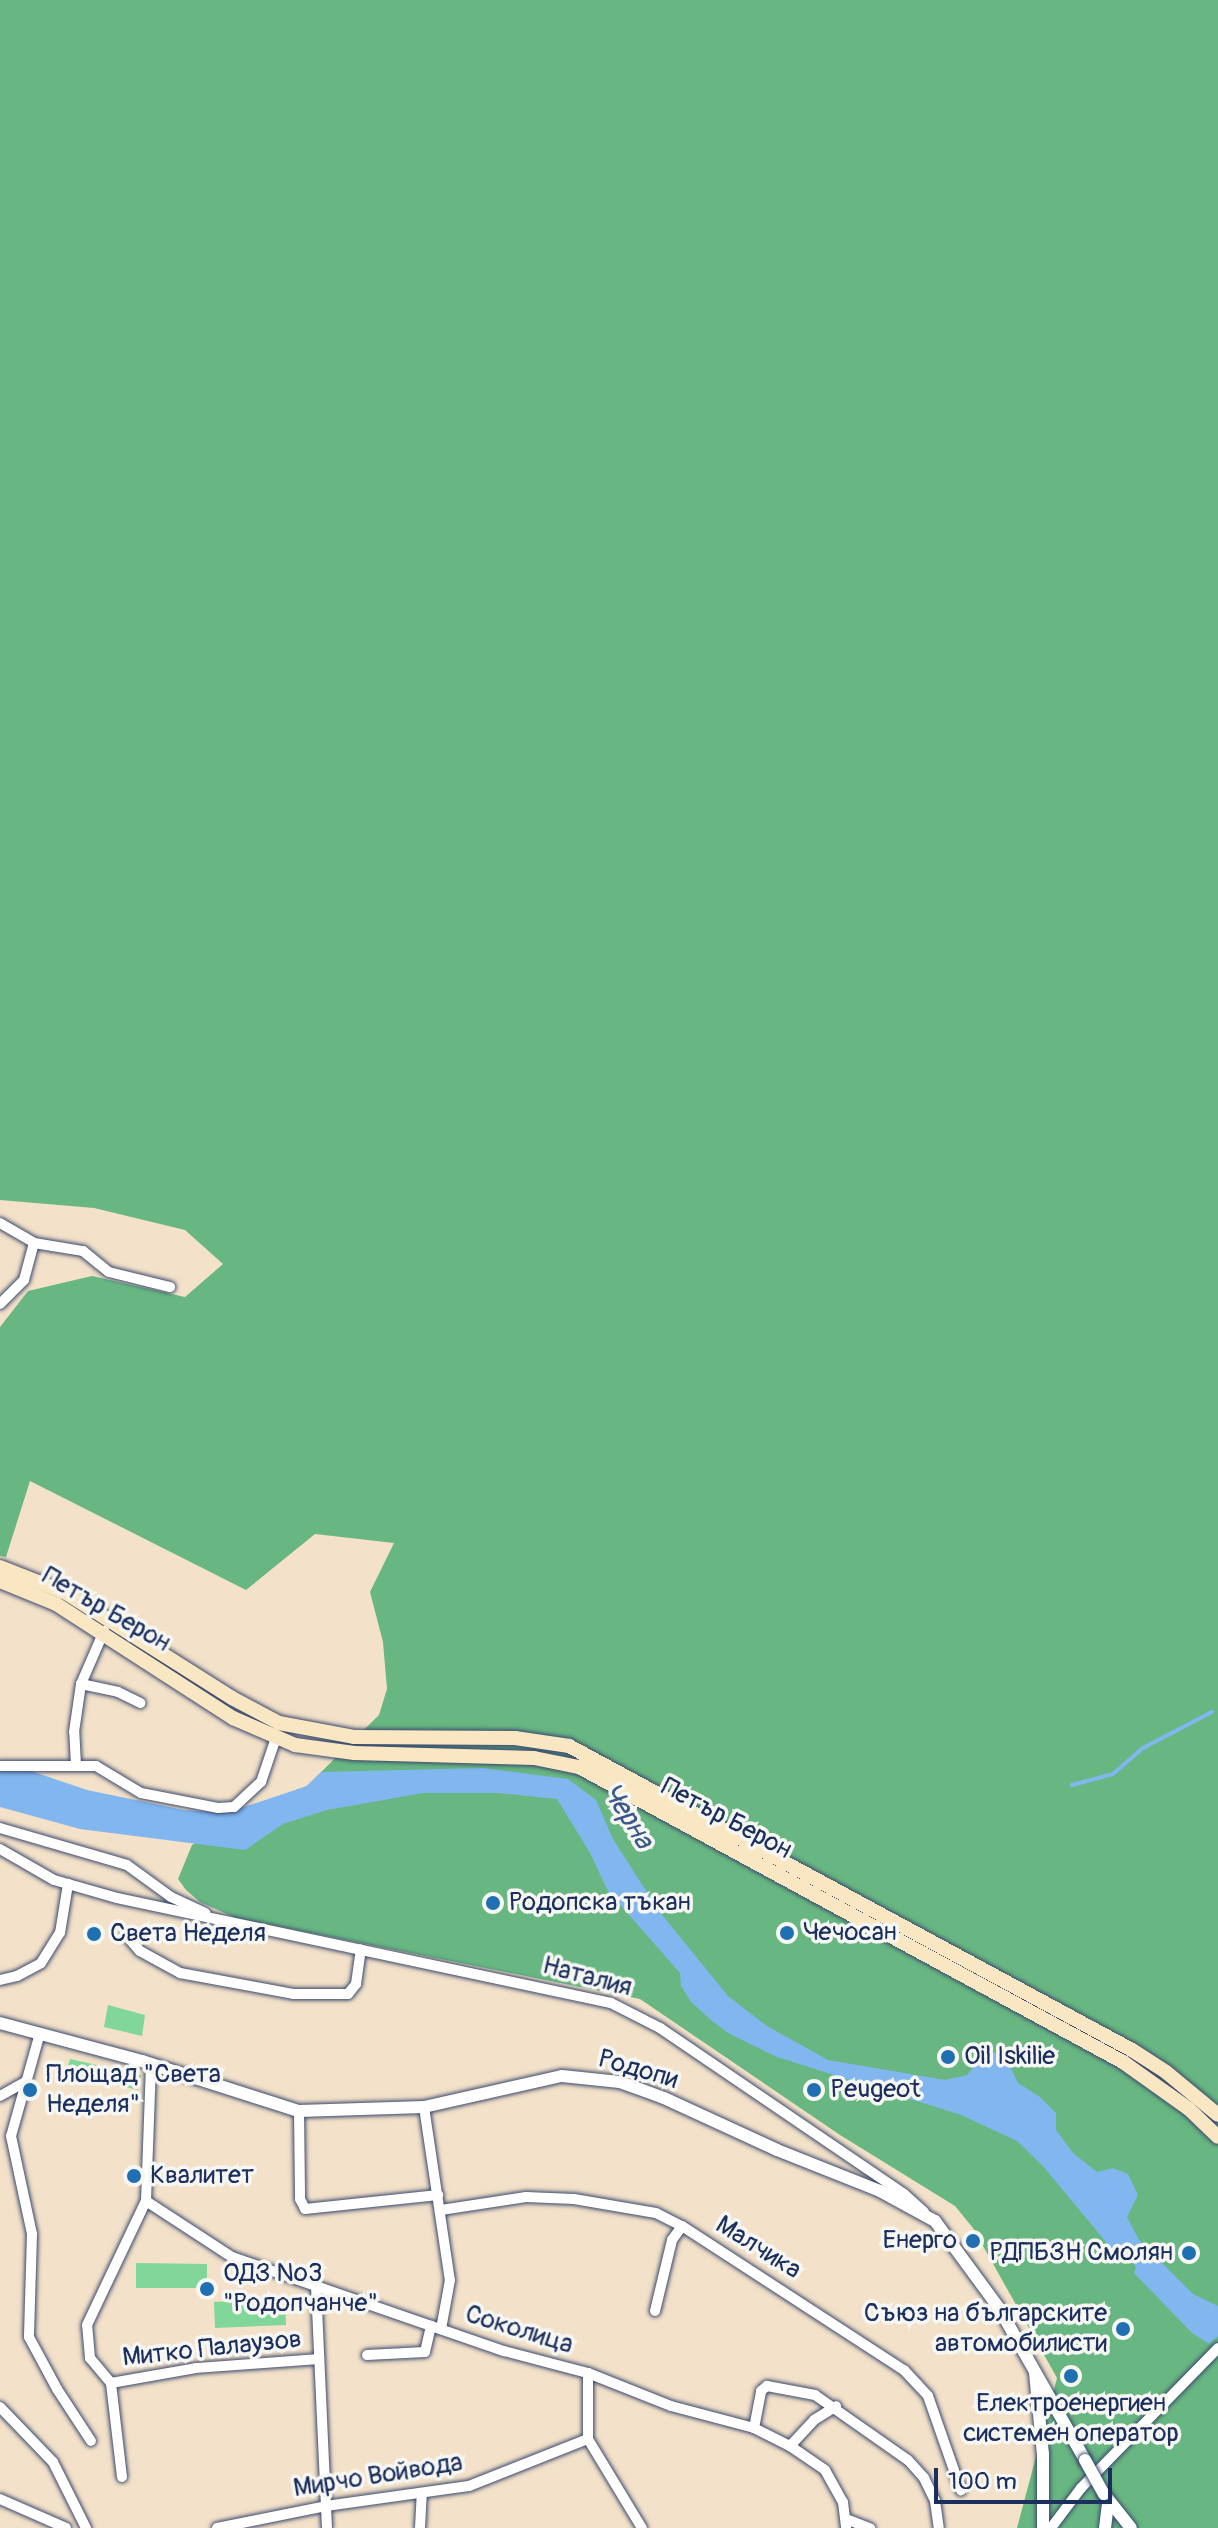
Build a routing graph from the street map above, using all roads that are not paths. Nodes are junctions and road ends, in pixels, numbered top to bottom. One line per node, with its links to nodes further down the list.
1 (0, 1223): 2 (street)
2 (34, 1243): 3 (street); 4 (street)
3 (170, 1287)
4 (0, 1304)
5 (0, 1567): 27 (main road, Петър Берон)
6 (0, 1581): 7 (main road, Петър Берон)
7 (104, 1631): 8 (street); 10 (main road, Петър Берон)
8 (81, 1684): 9 (street); 11 (street)
9 (141, 1703)
10 (276, 1738): 11 (street); 28 (main road, Петър Берон)
11 (76, 1765): 12 (street)
12 (0, 1766)
13 (0, 1828): 16 (street, Наталия)
14 (0, 1849): 15 (street, Наталия)
15 (68, 1884): 16 (street, Наталия); 19 (street)
16 (217, 1919): 18 (street, Наталия)
17 (126, 1935): 18 (street)
18 (361, 1949): 32 (street, Наталия)
19 (0, 1980)
20 (0, 2023): 21 (street, Родопи)
21 (40, 2033): 22 (street, Родопи); 23 (street)
22 (151, 2064): 26 (street, Родопи); 30 (street)
23 (27, 2081): 24 (street); 47 (street)
24 (0, 2096)
25 (424, 2107): 26 (street, Родопи); 29 (street); 32 (street, Родопи)
26 (299, 2111): 29 (street)
27 (1218, 2115)
28 (1218, 2137)
29 (438, 2195): 31 (street)
30 (146, 2201): 34 (street, Соколица); 42 (street)
31 (441, 2210): 33 (street, Малчика); 36 (street)
32 (935, 2221): 40 (street, Родопи)
33 (682, 2226): 35 (street); 50 (street, Малчика)
34 (316, 2286): 36 (street, Соколица); 39 (street)
35 (655, 2311)
36 (436, 2327): 38 (street); 41 (street, Соколица)
37 (1218, 2348): 66 (street)
38 (367, 2355)
39 (318, 2359): 42 (street, Митко Палаузов); 54 (street)
40 (1034, 2366): 52 (street, Родопи, bridge); 65 (street)
41 (588, 2373): 45 (street, Соколица); 46 (street)
42 (111, 2383): 49 (street)
43 (836, 2406): 45 (street); 48 (street); 64 (street)
44 (0, 2407): 58 (street)
45 (754, 2428): 48 (street, Соколица)
46 (588, 2439): 51 (street, Мирчо Войвода); 62 (street)
47 (91, 2441)
48 (790, 2446): 55 (street, Соколица)
49 (122, 2477)
50 (961, 2490)
51 (422, 2493): 54 (street, Мирчо Войвода); 61 (street)
52 (1106, 2498): 56 (street, Родопи); 67 (street)
53 (0, 2499): 57 (street)
54 (326, 2506): 59 (street, Мирчо Войвода); 60 (street)
55 (846, 2524): 63 (street)
56 (1125, 2527)
57 (66, 2528)
58 (86, 2528)
59 (217, 2528)
60 (327, 2528)
61 (420, 2528)
62 (642, 2528)
63 (870, 2528)
64 (939, 2528)
65 (1043, 2528)
66 (1051, 2528)
67 (1105, 2528)

